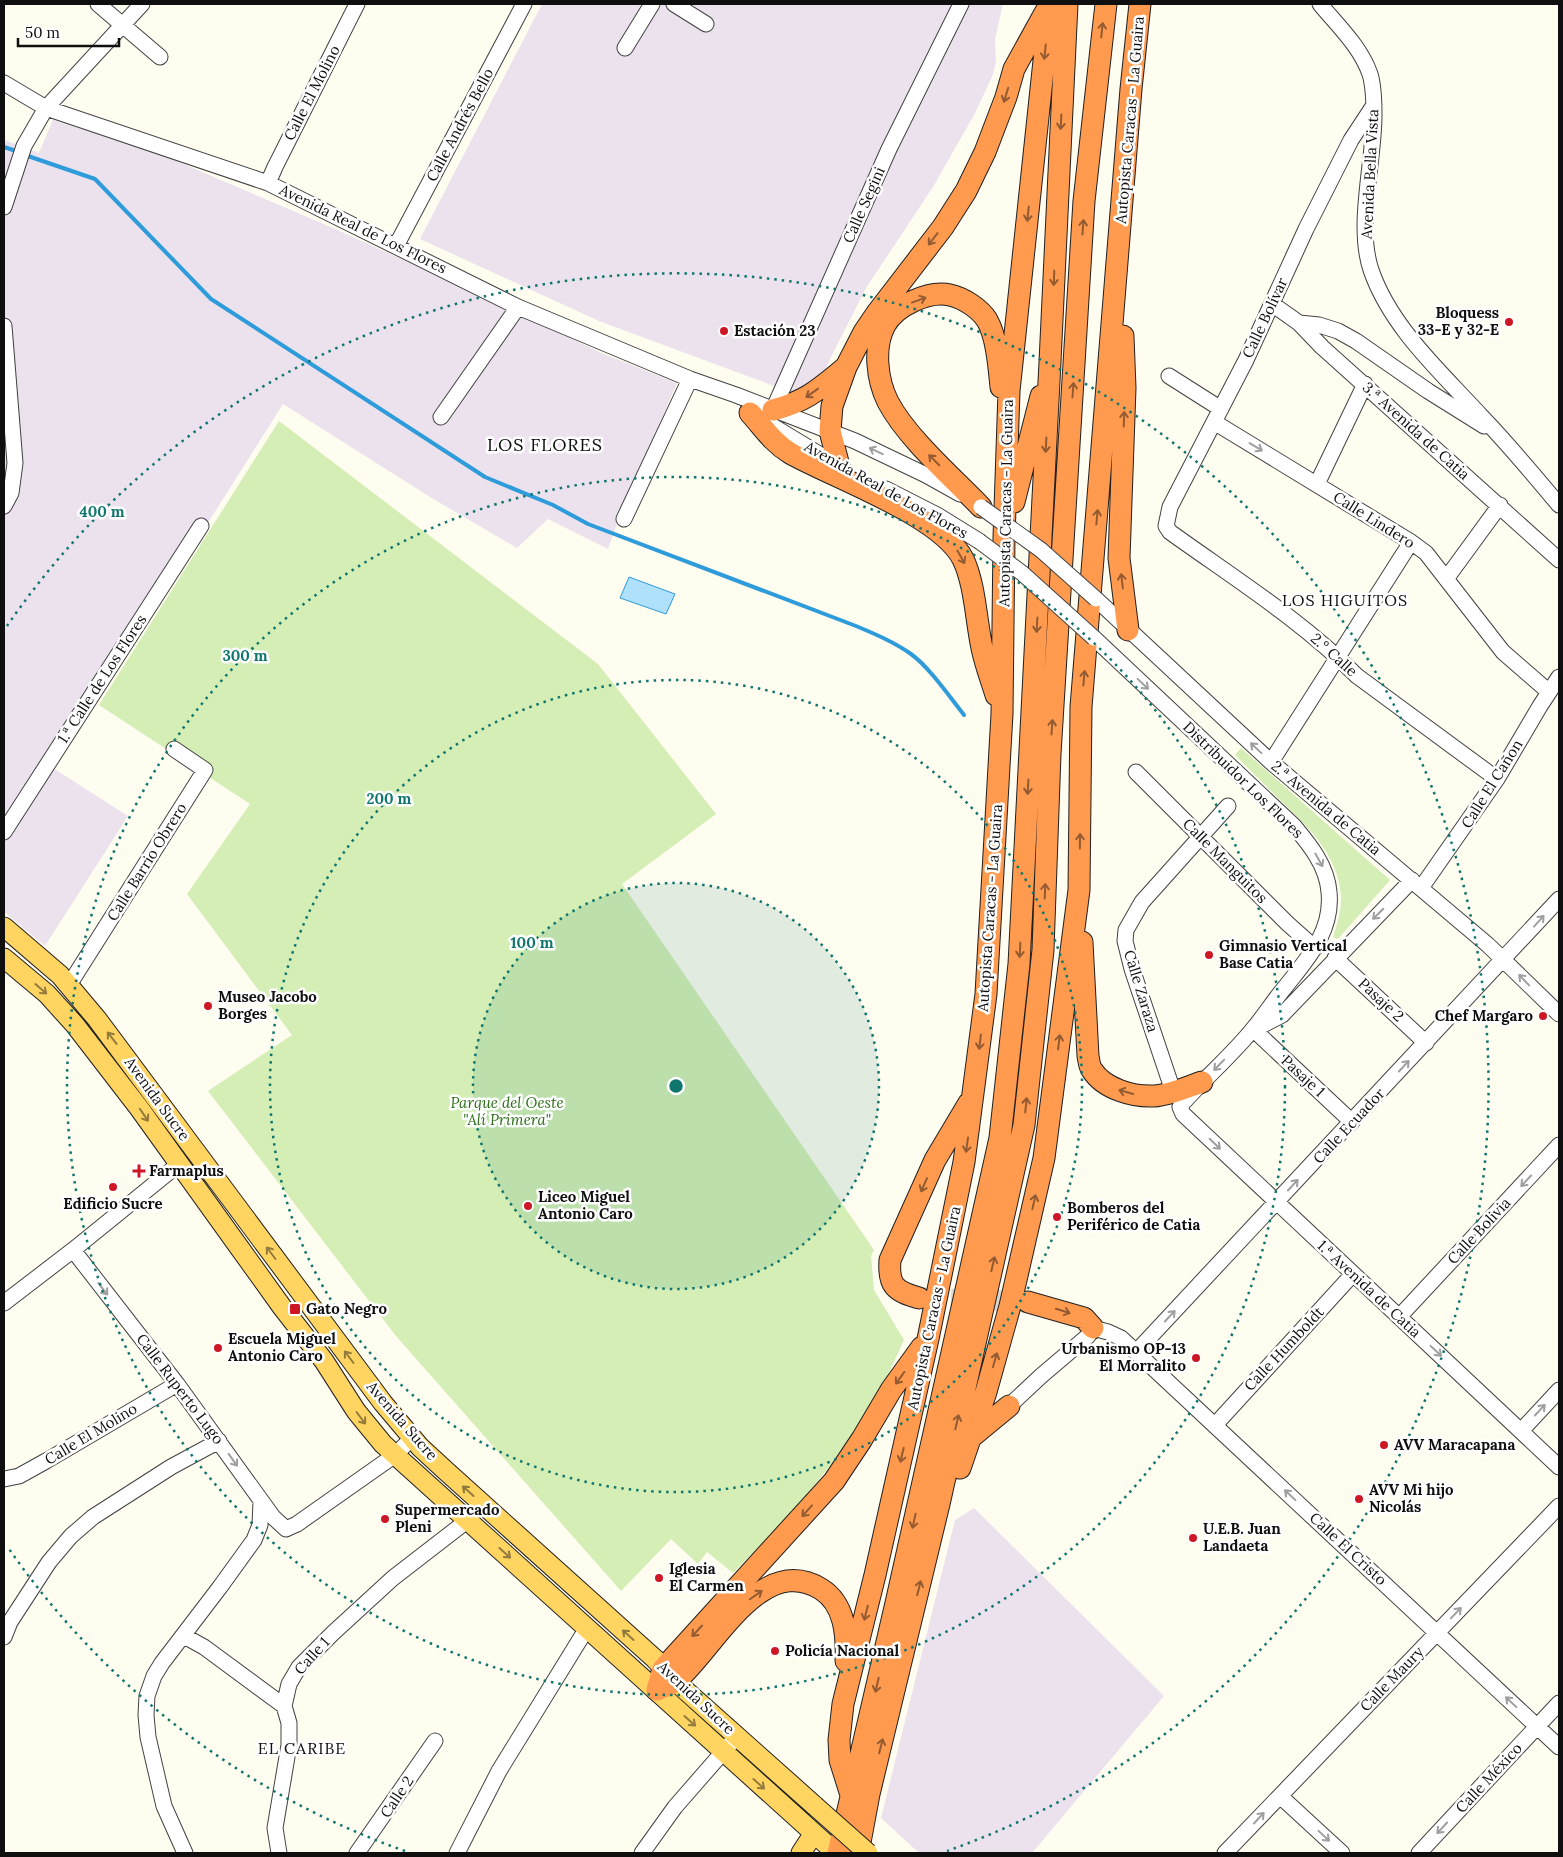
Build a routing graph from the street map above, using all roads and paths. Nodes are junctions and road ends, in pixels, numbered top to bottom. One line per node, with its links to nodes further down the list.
1 (98, 4): 14 (street)
2 (142, 4): 14 (street)
3 (357, 4): 20 (street, Calle El Molino)
4 (524, 4): 23 (street, Calle Andrés Bello)
5 (652, 4): 15 (street)
6 (674, 4): 13 (street)
7 (961, 4): 34 (street, Calle Segini)
8 (1050, 4): 29 (highway, one-way to 29); 40 (highway, Autopista Caracas - La Guaira, one-way to 40)
9 (1067, 4): 28 (highway, Autopista Caracas - La Guaira, one-way to 28)
10 (1106, 4): 70 (highway, Autopista Caracas - La Guaira, one-way to 10)
11 (1140, 4): 22 (highway, Autopista Caracas - La Guaira)
12 (1320, 4): 18 (street, Avenida Bella Vista)
13 (706, 24)
14 (122, 25): 16 (street); 19 (street)
15 (625, 48)
16 (160, 57)
17 (4, 83): 19 (street, Avenida Real de Los Flores)
18 (1374, 105): 24 (street, Calle Bolívar); 39 (street, Avenida Bella Vista)
19 (46, 108): 20 (street, Avenida Real de Los Flores); 21 (street)
20 (268, 183): 23 (street, Avenida Real de Los Flores)
21 (4, 207)
22 (1120, 230): 56 (highway, one-way to 22); 62 (highway, Autopista Caracas - La Guaira, one-way to 22)
23 (396, 246): 25 (street, Avenida Real de Los Flores)
24 (1272, 304): 26 (street, 3.ª Avenida de Catia); 36 (street, Calle Bolívar)
25 (518, 306): 31 (street, Avenida Real de Los Flores); 37 (street)
26 (1299, 323): 32 (street, 3.ª Avenida de Catia); 39 (street, Avenida Bella Vista)
27 (4, 326): 41 (street)
28 (1050, 362): 51 (highway); 102 (highway, Autopista Caracas - La Guaira, one-way to 102)
29 (846, 367): 34 (highway, one-way to 34); 38 (highway)
30 (1169, 376): 36 (street, Calle Lindero)
31 (690, 378): 33 (street, Avenida Real de Los Flores); 48 (street)
32 (1365, 384): 43 (street); 44 (street, 3.ª Avenida de Catia)
33 (718, 388): 34 (street, Avenida Real de Los Flores); 35 (street, Avenida Real de Los Flores)
34 (772, 410): 38 (street, Avenida Real de Los Flores)
35 (750, 413): 42 (street, Avenida Real de Los Flores); 61 (highway, one-way to 61)
36 (1217, 415): 43 (street, Calle Lindero, one-way to 43); 50 (street, Calle Bolívar)
37 (441, 417)
38 (830, 431): 42 (highway); 47 (street, Avenida Real de Los Flores, one-way to 38)
39 (1500, 436): 45 (street, Avenida Bella Vista)
40 (1007, 446): 47 (highway, one-way to 40); 51 (highway, Autopista Caracas - La Guaira)
41 (9, 459): 46 (street)
42 (839, 466): 57 (street, Avenida Real de Los Flores, bridge)
43 (1317, 484): 52 (street, Calle Lindero)
44 (1500, 505): 53 (street, 3.ª Avenida de Catia); 54 (street)
45 (1559, 505)
46 (4, 506)
47 (981, 507): 55 (street, Avenida Real de Los Flores, bridge)
48 (624, 519)
49 (200, 526): 68 (street, 1.ª Calle de Los Flores)
50 (1170, 532): 58 (street, 2.° Calle)
51 (1004, 538): 61 (highway, Autopista Caracas - La Guaira)
52 (1411, 542): 54 (street, Calle Lindero); 58 (street)
53 (1559, 560)
54 (1446, 579): 60 (street, Calle Lindero)
55 (1096, 599): 56 (street, 2.ª Avenida de Catia)
56 (1128, 630): 64 (street, 2.ª Avenida de Catia, one-way to 56)
57 (1094, 638): 75 (street, Distribuidor Los Flores, one-way to 75)
58 (1338, 656): 64 (street); 66 (street, 2.° Calle)
59 (1559, 677): 60 (street, Calle El Cañon)
60 (1549, 692): 66 (street, Calle El Cañon)
61 (1002, 714): 84 (highway, Autopista Caracas - La Guaira, one-way to 84)
62 (1081, 732): 70 (highway); 72 (highway, Autopista Caracas - La Guaira, one-way to 62)
63 (174, 748): 79 (street, Calle Barrio Obrero)
64 (1271, 762): 71 (street, 2.ª Avenida de Catia)
65 (1136, 772): 69 (street, Calle Manguitos)
66 (1497, 779): 71 (street, Calle El Cañon)
67 (1228, 806): 69 (street, Calle Zaraza)
68 (4, 832)
69 (1200, 837): 75 (street, Calle Manguitos); 85 (street, Calle Zaraza)
70 (1047, 845): 113 (highway, Autopista Caracas - La Guaira, one-way to 70)
71 (1417, 884): 77 (street, Calle El Cañon, one-way to 77); 78 (street, 2.ª Avenida de Catia)
72 (1079, 890): 85 (highway, one-way to 72); 101 (highway, Autopista Caracas - La Guaira, one-way to 72)
73 (1559, 899): 78 (street, Calle Ecuador, one-way to 73)
74 (4, 927): 79 (main road, Avenida Sucre)
75 (1315, 948): 81 (street, Distribuidor Los Flores)
76 (4, 958): 88 (main road, Avenida Sucre, one-way to 88)
77 (1335, 958): 81 (street, Calle El Cañon); 82 (street, Pasaje 2)
78 (1503, 960): 80 (street, 2.ª Avenida de Catia, one-way to 78); 82 (street, Calle Ecuador)
79 (69, 985): 106 (main road, Avenida Sucre, one-way to 79)
80 (1559, 1014)
81 (1253, 1029): 83 (street, Distribuidor Los Flores, one-way to 83); 86 (street, Pasaje 1)
82 (1426, 1042): 86 (street, Calle Ecuador, one-way to 82)
83 (1202, 1082): 85 (highway)
84 (973, 1097): 92 (highway, one-way to 92); 97 (highway, Autopista Caracas - La Guaira, one-way to 97)
85 (1177, 1100): 89 (street, 1.ª Avenida de Catia, one-way to 89)
86 (1352, 1122): 89 (street, Calle Ecuador, one-way to 86)
87 (1559, 1145): 95 (street, Calle Bolivia, one-way to 95)
88 (178, 1164): 90 (street); 109 (main road, Avenida Sucre, one-way to 109)
89 (1276, 1202): 91 (street, 1.ª Avenida de Catia); 98 (street, Calle Ecuador, one-way to 89)
90 (73, 1250): 94 (street); 99 (street, Calle Ruperto Lugo, one-way to 99)
91 (1353, 1274): 95 (street, 1.ª Avenida de Catia); 104 (street, Calle Humboldt)
92 (919, 1298)
93 (1028, 1302): 96 (highway, one-way to 96)
94 (4, 1303)
95 (1399, 1317): 105 (street, 1.ª Avenida de Catia, one-way to 105)
96 (1093, 1328): 98 (street, Calle El Cristo); 103 (street)
97 (930, 1330): 102 (highway); 121 (highway, one-way to 121); 124 (highway, Autopista Caracas - La Guaira, one-way to 124)
98 (1137, 1351): 104 (street, Calle El Cristo)
99 (177, 1384): 108 (street, Calle Ruperto Lugo); 111 (street, Calle El Molino)
100 (1559, 1390): 105 (street, one-way to 100)
101 (986, 1392): 103 (highway); 107 (highway, Autopista Caracas - La Guaira)
102 (940, 1405): 131 (highway, Autopista Caracas - La Guaira, one-way to 131)
103 (1009, 1406): 107 (highway)
104 (1215, 1425): 118 (street, Calle El Cristo, one-way to 104)
105 (1521, 1431): 110 (street, 1.ª Avenida de Catia)
106 (412, 1438): 109 (street); 121 (main road, Avenida Sucre, one-way to 106)
107 (969, 1440): 113 (highway, Autopista Caracas - La Guaira)
108 (219, 1441): 112 (street, Calle Ruperto Lugo, one-way to 112); 116 (street)
109 (395, 1455): 112 (street, Calle Ruperto Lugo); 115 (main road, Avenida Sucre)
110 (1559, 1467)
111 (4, 1479)
112 (261, 1501): 119 (street)
113 (939, 1504): 131 (highway, Autopista Caracas - La Guaira, one-way to 113)
114 (1559, 1506): 118 (street, Calle Maury, one-way to 114)
115 (468, 1520): 117 (main road, Avenida Sucre, one-way to 117); 125 (street, Calle 1)
116 (7, 1620): 120 (street)
117 (587, 1628): 122 (main road, Avenida Sucre); 137 (street)
118 (1437, 1632): 126 (street, Calle El Cristo, one-way to 118); 132 (street, Calle Maury)
119 (184, 1636): 125 (street); 134 (street)
120 (4, 1637)
121 (669, 1675): 122 (highway); 124 (highway, one-way to 124); 127 (main road, Avenida Sucre)
122 (657, 1690): 130 (main road, Avenida Sucre, one-way to 130)
123 (1559, 1703): 126 (street, Calle México)
124 (843, 1704): 131 (highway, Autopista Caracas - La Guaira)
125 (284, 1706): 135 (street, Calle 1)
126 (1537, 1727): 129 (street, Calle El Cristo); 144 (street, Calle México, one-way to 144)
127 (737, 1736): 130 (street); 141 (main road, Avenida Sucre, bridge)
128 (435, 1741): 136 (street, Calle 2)
129 (1559, 1747)
130 (723, 1752): 133 (main road, Avenida Sucre, one-way to 133); 138 (street)
131 (861, 1796): 133 (highway, Autopista Caracas - La Guaira); 140 (highway, Autopista Caracas - La Guaira)
132 (1280, 1796): 142 (street, Calle Maury, one-way to 132); 143 (street, one-way to 143)
133 (827, 1845): 139 (main road)
134 (185, 1853)
135 (279, 1853)
136 (357, 1853)
137 (457, 1853)
138 (642, 1853)
139 (801, 1853)
140 (858, 1853)
141 (868, 1853)
142 (1225, 1853)
143 (1342, 1853)
144 (1419, 1853)

